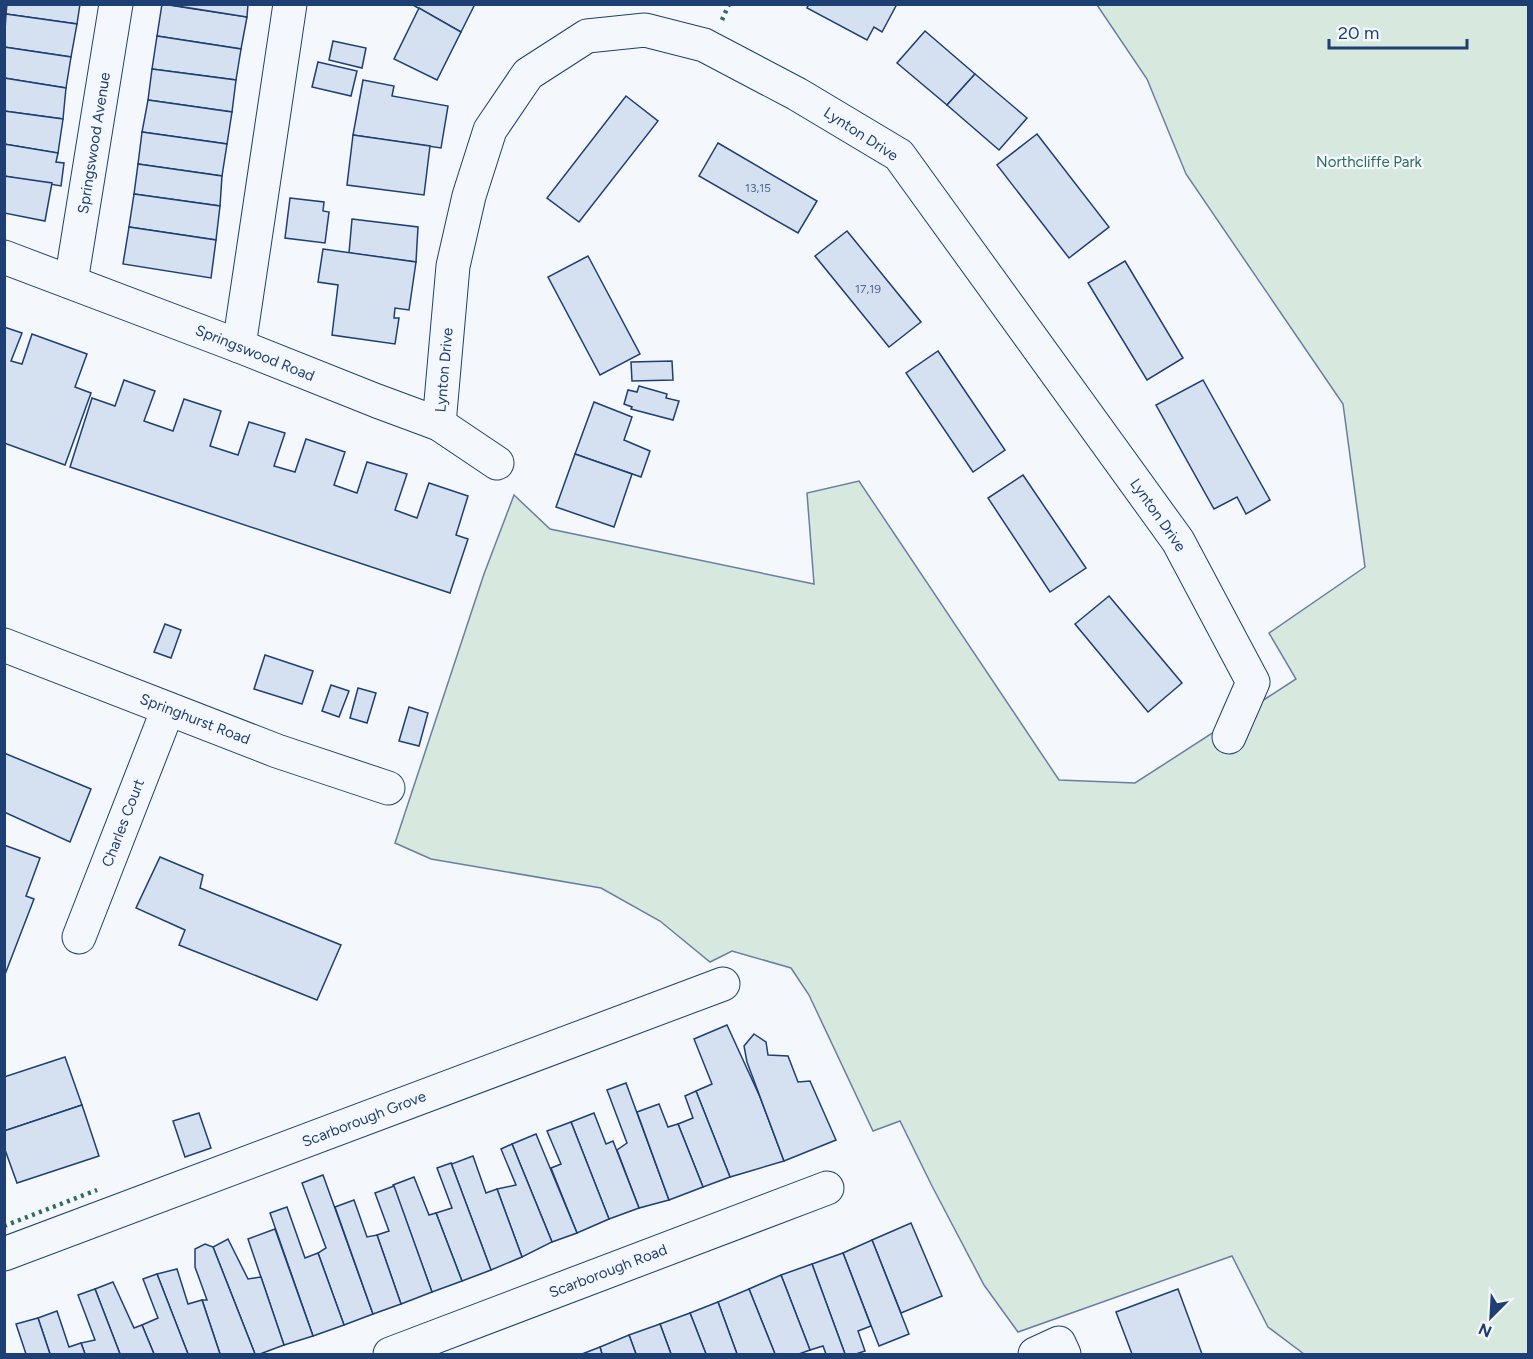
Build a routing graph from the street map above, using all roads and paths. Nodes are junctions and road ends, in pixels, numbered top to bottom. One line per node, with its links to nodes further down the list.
1 (116, 4): 4 (street, Springswood Avenue)
2 (290, 4): 5 (street)
3 (4, 257): 4 (street, Springswood Road)
4 (71, 282): 5 (street, Springswood Road)
5 (239, 346): 6 (street, Springswood Road)
6 (439, 424): 7 (street, Springswood Road); 10 (street, Lynton Drive)
7 (497, 463)
8 (4, 645): 9 (street, Springhurst Road)
9 (168, 709): 11 (street, Springhurst Road); 12 (street, Charles Court)
10 (1229, 737)
11 (388, 788)
12 (79, 937)
13 (723, 984): 15 (street, Scarborough Grove)
14 (827, 1188): 16 (street, Scarborough Road)
15 (4, 1254)
16 (390, 1354)

